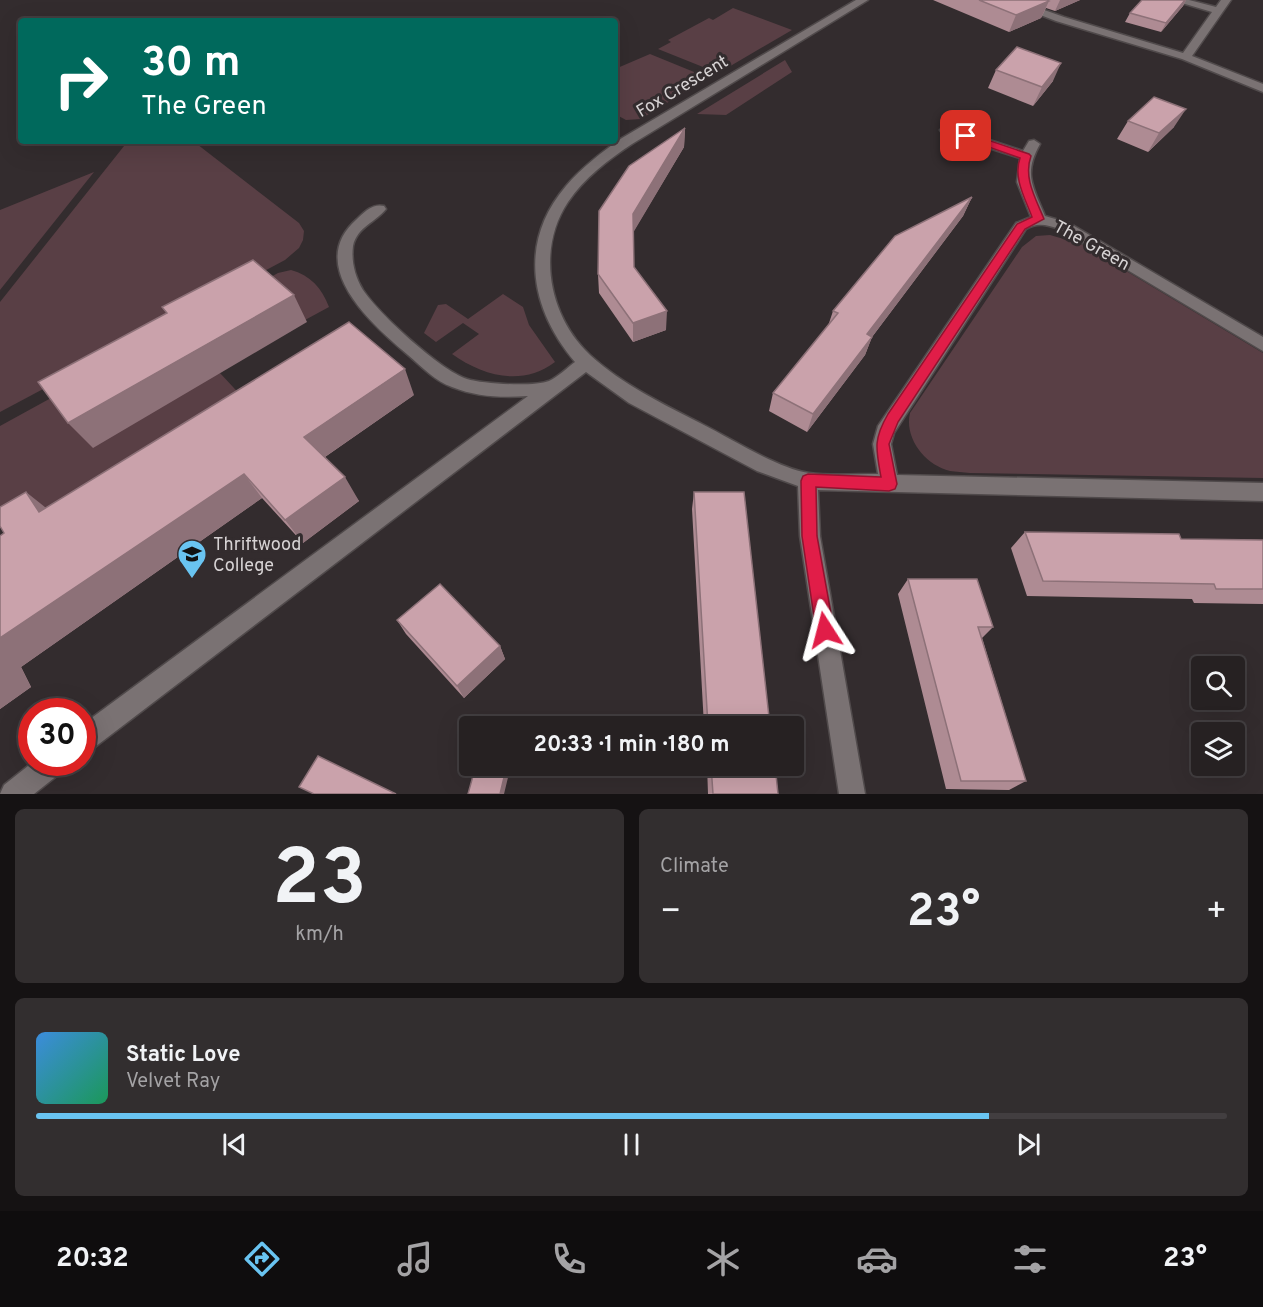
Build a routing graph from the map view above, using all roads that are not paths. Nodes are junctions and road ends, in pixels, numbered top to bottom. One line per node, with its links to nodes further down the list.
1 (863, 0): 14 (street, Fox Crescent)
2 (1007, 0): 6 (street)
3 (1178, 0): 5 (street)
4 (1226, 0): 5 (street)
5 (1219, 10): 6 (street)
6 (1186, 57): 7 (street)
7 (1263, 88)
8 (946, 130): 10 (street)
9 (1034, 144): 10 (street)
10 (1026, 156): 12 (street)
11 (379, 209): 15 (street)
12 (1039, 219): 13 (street, The Green); 17 (street, The Green)
13 (1263, 345)
14 (587, 362): 15 (street); 16 (street, Fox Crescent)
15 (554, 387): 19 (street)
16 (808, 481): 17 (street); 22 (street)
17 (889, 484): 18 (street)
18 (1263, 492)
19 (96, 730)
20 (36, 776): 21 (street)
21 (13, 794)
22 (852, 794)

